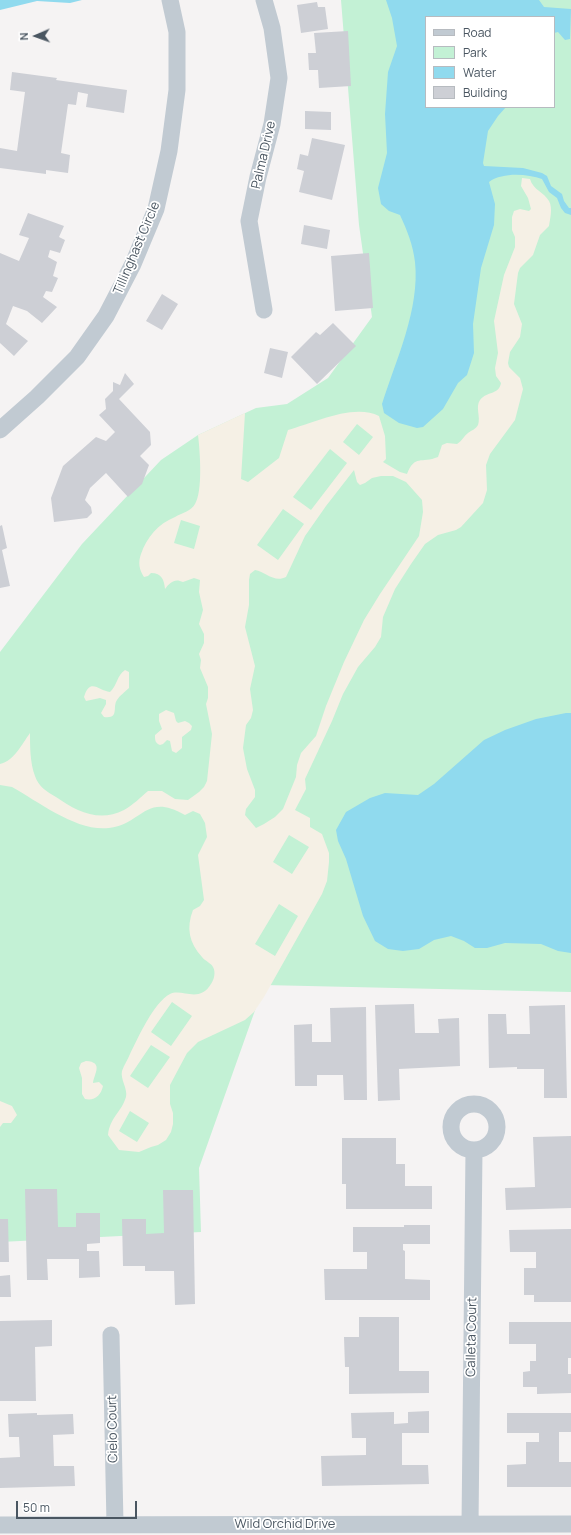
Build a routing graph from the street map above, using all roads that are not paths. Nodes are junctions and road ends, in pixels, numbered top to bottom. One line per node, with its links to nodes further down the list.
1 (170, 0): 4 (street, Tillinghast Circle)
2 (264, 0): 3 (street, Palma Drive)
3 (264, 310)
4 (0, 430)
5 (474, 1150): 8 (street, Calleta Court)
6 (111, 1335): 7 (street, Cielo Court)
7 (115, 1524): 8 (street, Wild Orchid Drive); 10 (street, Wild Orchid Drive)
8 (470, 1524): 9 (street, Wild Orchid Drive)
9 (571, 1524)
10 (0, 1525)

